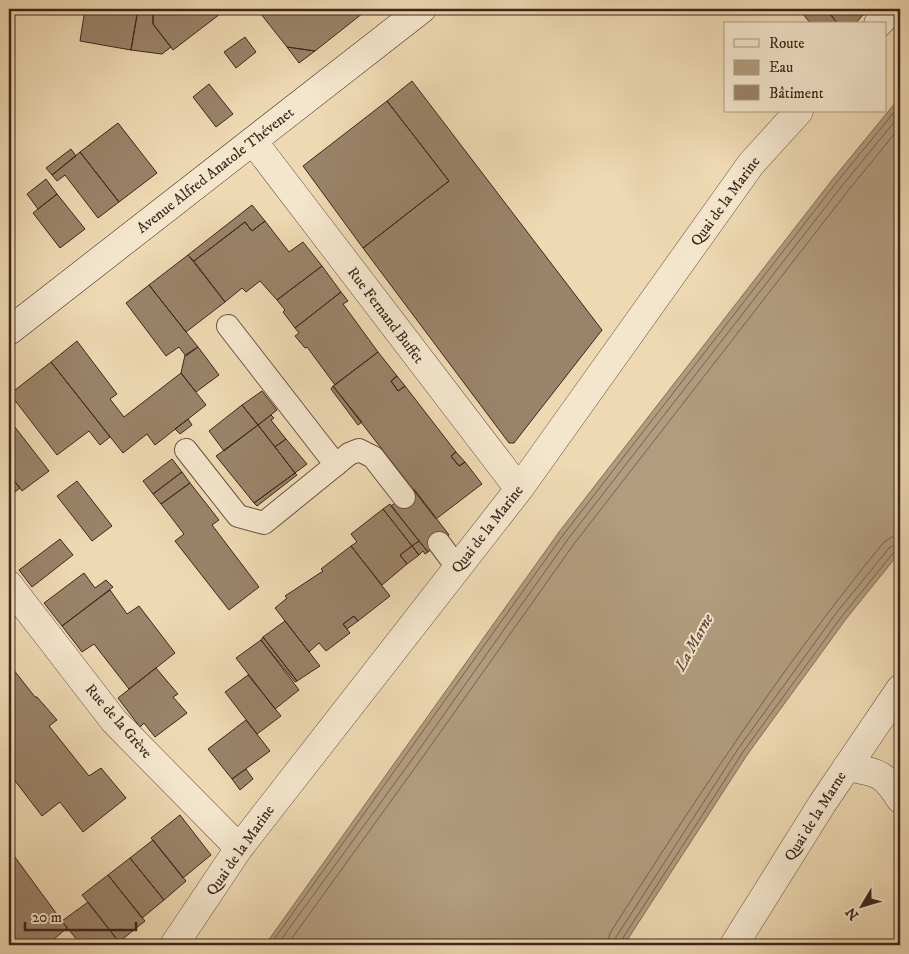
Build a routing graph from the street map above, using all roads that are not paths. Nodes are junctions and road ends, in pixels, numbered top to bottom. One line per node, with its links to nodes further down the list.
1 (422, 9): 5 (street, Avenue Alfred Anatole Thévenet)
2 (892, 9): 3 (street)
3 (880, 22)
4 (797, 112): 10 (street, Quai de la Marine)
5 (253, 141): 7 (street, Avenue Alfred Anatole Thévenet); 10 (street, Rue Fernand Buffet)
6 (228, 326): 9 (lane)
7 (9, 331)
8 (186, 450): 9 (lane)
9 (336, 465): 11 (lane)
10 (519, 489): 13 (street, Quai de la Marine)
11 (404, 496)
12 (439, 543): 13 (lane)
13 (457, 567): 18 (street, Quai de la Marine)
14 (9, 585): 18 (street, Rue de la Grève)
15 (900, 689): 16 (street, Quai de la Marne)
16 (847, 767): 17 (street); 20 (street, Quai de la Marne)
17 (900, 799)
18 (240, 848): 19 (street, Quai de la Marine)
19 (174, 945)
20 (734, 945)

